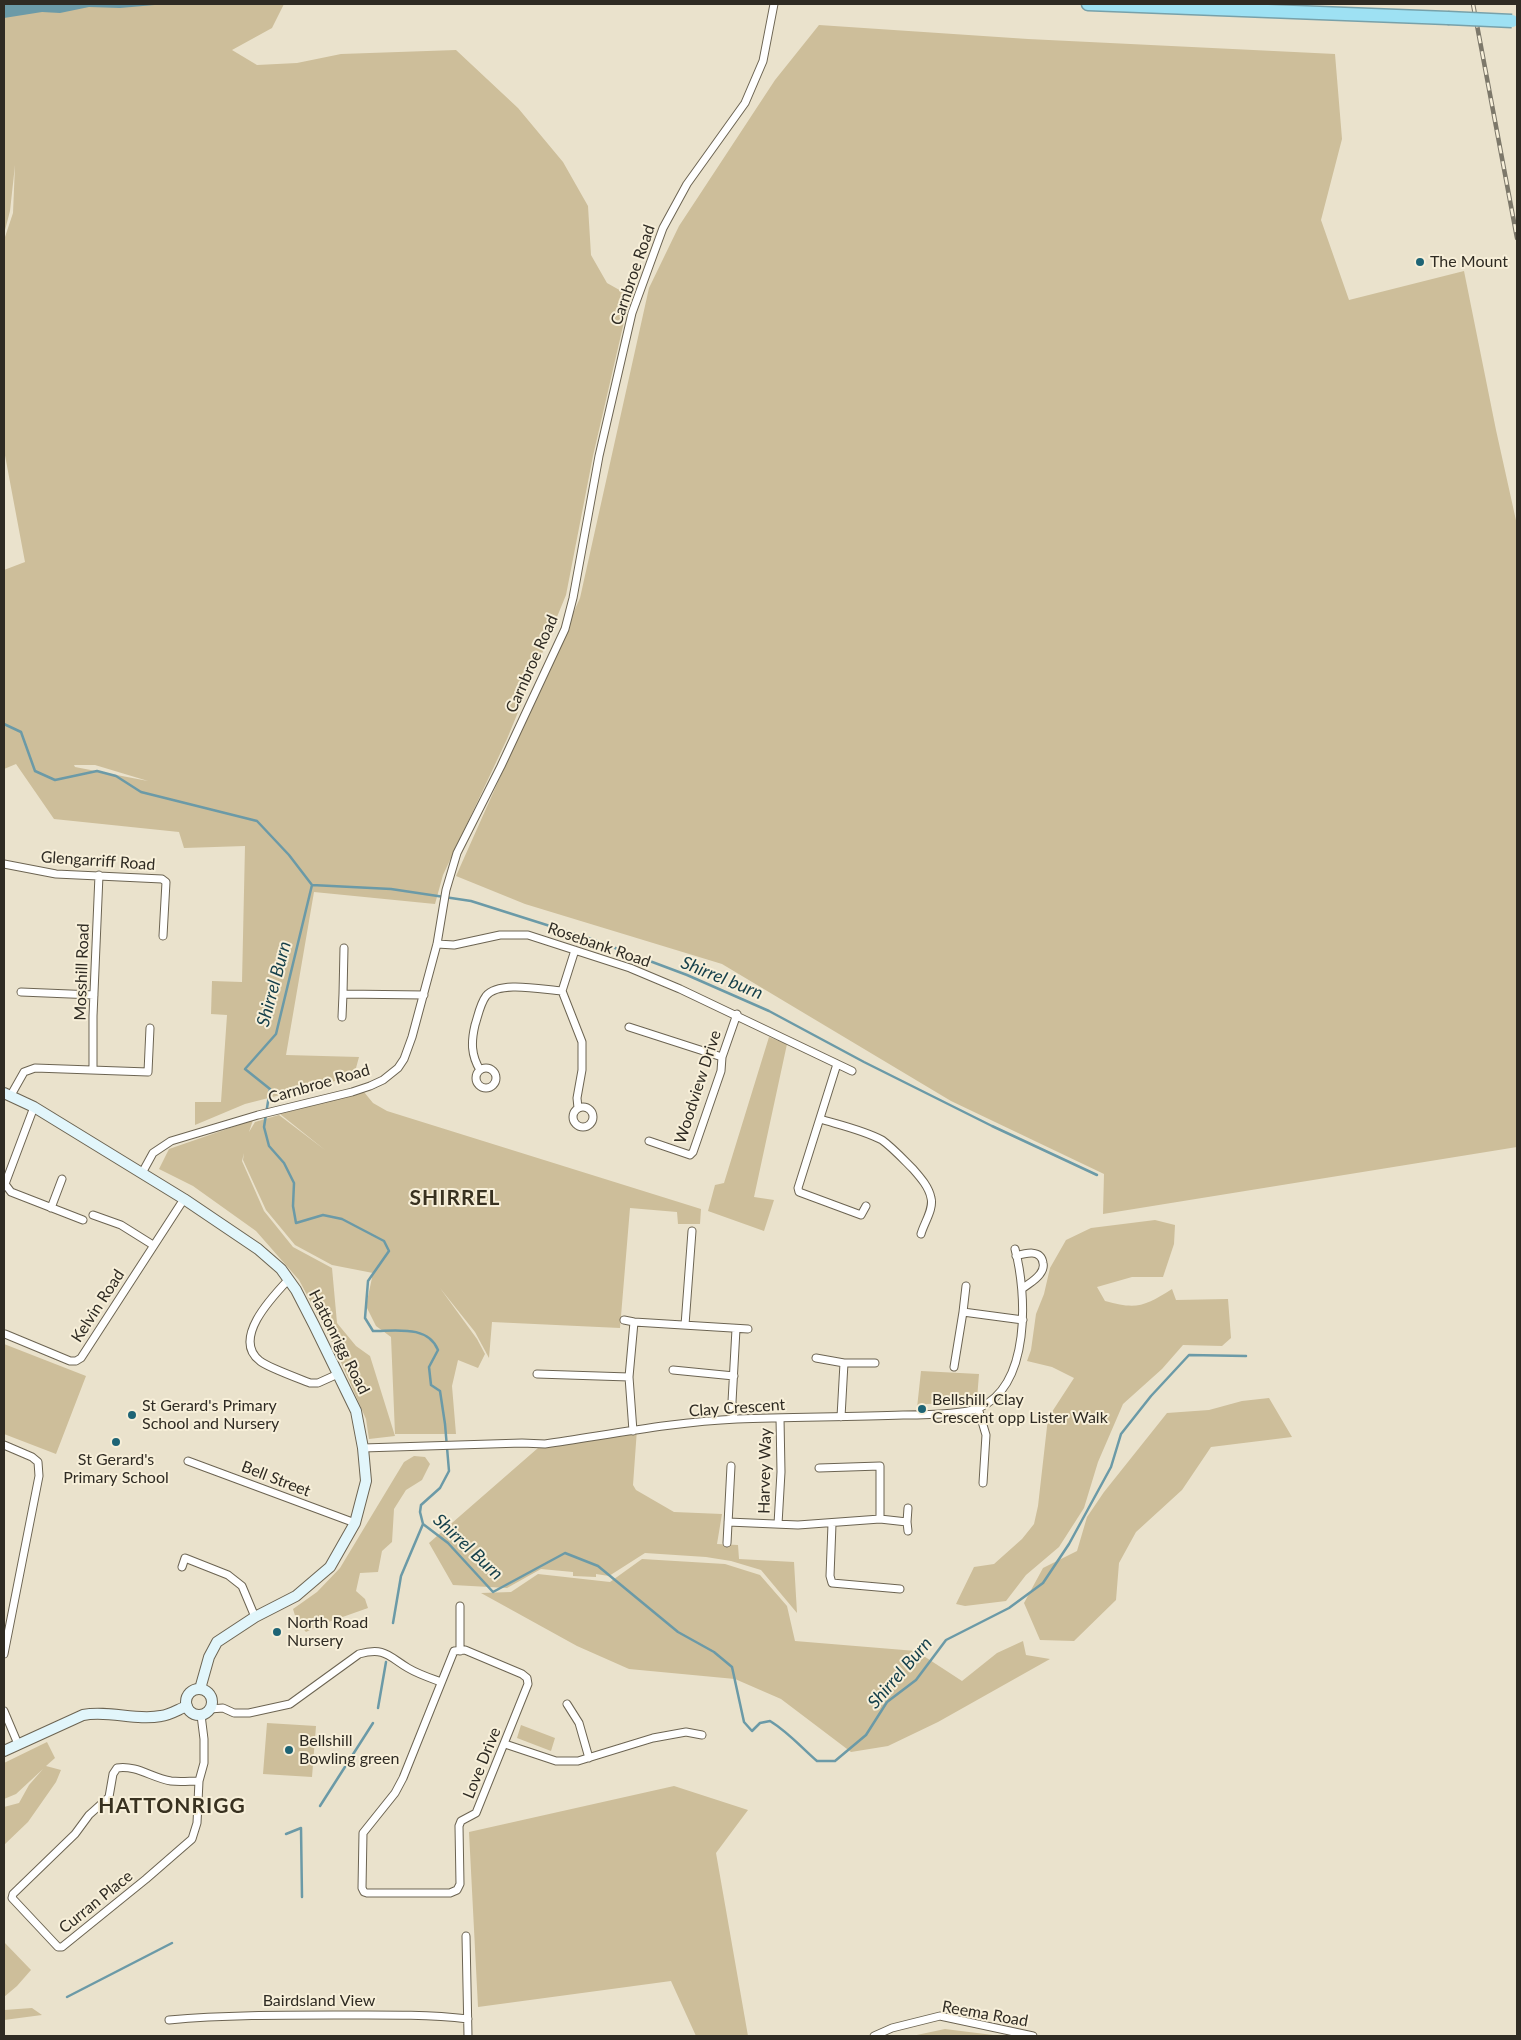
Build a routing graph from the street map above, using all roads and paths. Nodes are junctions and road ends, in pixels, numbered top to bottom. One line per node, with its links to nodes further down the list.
1 (774, 4): 7 (street, Carnbroe Road)
2 (1088, 4): 3 (highway, bridge)
3 (1515, 22)
4 (4, 864): 5 (street, Glengarriff Road)
5 (99, 876): 6 (street, Glengarriff Road); 12 (street, Mosshill Road)
6 (163, 936)
7 (437, 944): 9 (street, Rosebank Road); 14 (street, Carnbroe Road)
8 (344, 948): 13 (street)
9 (575, 950): 10 (street); 15 (street, Rosebank Road)
10 (562, 991): 22 (street); 26 (street)
11 (21, 992): 12 (street)
12 (94, 994): 21 (street, Mosshill Road)
13 (343, 994): 14 (street); 16 (street)
14 (424, 995): 29 (street, Carnbroe Road)
15 (737, 1014): 19 (street, Woodview Drive); 20 (street, Rosebank Road)
16 (342, 1017)
17 (629, 1027): 19 (street)
18 (150, 1028): 21 (street)
19 (722, 1057): 28 (street, Woodview Drive)
20 (837, 1064): 23 (street, Rosebank Road); 27 (street)
21 (93, 1070): 24 (street)
22 (480, 1070)
23 (852, 1071)
24 (7, 1094): 25 (street, Hattonrigg Road)
25 (34, 1107): 29 (street, Hattonrigg Road); 33 (street)
26 (578, 1108)
27 (820, 1119): 32 (street); 37 (street)
28 (649, 1141)
29 (142, 1174): 31 (street, Hattonrigg Road)
30 (62, 1179): 33 (street)
31 (184, 1199): 38 (street, Kelvin Road); 39 (street, Hattonrigg Road)
32 (866, 1206)
33 (51, 1208): 35 (street)
34 (94, 1215): 38 (street)
35 (83, 1220)
36 (692, 1231): 46 (street)
37 (921, 1234)
38 (153, 1245): 49 (street, Kelvin Road)
39 (289, 1279): 55 (street, Hattonrigg Road); 55 (street)
40 (966, 1286): 42 (street)
41 (1022, 1289): 41 (street, Clay Crescent); 44 (street, Clay Crescent)
42 (963, 1312): 44 (street); 53 (street)
43 (624, 1320): 45 (street)
44 (1022, 1320): 59 (street, Clay Crescent)
45 (634, 1322): 46 (street); 58 (street)
46 (685, 1325): 47 (street)
47 (736, 1329): 48 (street); 57 (street)
48 (748, 1330)
49 (5, 1334)
50 (816, 1358): 52 (street)
51 (875, 1362): 52 (street)
52 (844, 1363): 60 (street)
53 (954, 1367)
54 (673, 1370): 57 (street)
55 (338, 1374): 65 (street, Hattonrigg Road)
56 (537, 1374): 58 (street)
57 (734, 1376): 62 (street)
58 (629, 1377): 63 (street)
59 (978, 1408): 60 (street, Clay Crescent); 69 (street)
60 (841, 1417): 61 (street, Clay Crescent)
61 (780, 1418): 62 (street, Clay Crescent); 75 (street, Harvey Way)
62 (734, 1419): 63 (street, Clay Crescent)
63 (633, 1431): 65 (street, Clay Crescent)
64 (4, 1445): 84 (street)
65 (363, 1448): 74 (street, Hattonrigg Road)
66 (188, 1461): 74 (street, Bell Street)
67 (731, 1466): 72 (street, Harvey Way)
68 (818, 1468): 71 (street)
69 (983, 1483)
70 (908, 1508): 73 (street)
71 (880, 1519): 73 (street, Harvey Way); 76 (street, Harvey Way)
72 (728, 1522): 75 (street, Harvey Way); 78 (street, Harvey Way)
73 (906, 1522): 77 (street)
74 (355, 1523): 82 (street, Hattonrigg Road)
75 (778, 1524): 76 (street, Harvey Way)
76 (832, 1524): 80 (street)
77 (908, 1531)
78 (728, 1543)
79 (182, 1567): 82 (street)
80 (900, 1589)
81 (460, 1606): 83 (street)
82 (255, 1617): 86 (street, Hattonrigg Road)
83 (460, 1651): 85 (street, Love Drive); 93 (street, Love Drive)
84 (4, 1654)
85 (440, 1682): 90 (street); 93 (street, Love Drive)
86 (200, 1689): 88 (street); 90 (street)
87 (567, 1704): 95 (street)
88 (187, 1706): 90 (street); 92 (street)
89 (4, 1711): 92 (street)
90 (205, 1712): 96 (street, Curran Place)
91 (702, 1735): 95 (street)
92 (18, 1744): 94 (street)
93 (505, 1744): 95 (street)
94 (4, 1752)
95 (590, 1758)
96 (199, 1781): 96 (street, Curran Place)
97 (466, 1936): 98 (street)
98 (468, 2018): 99 (street, Bairdsland View); 100 (street)
99 (169, 2020)
100 (468, 2036)
101 (874, 2036): 102 (street, Reema Road)
102 (1033, 2036)

